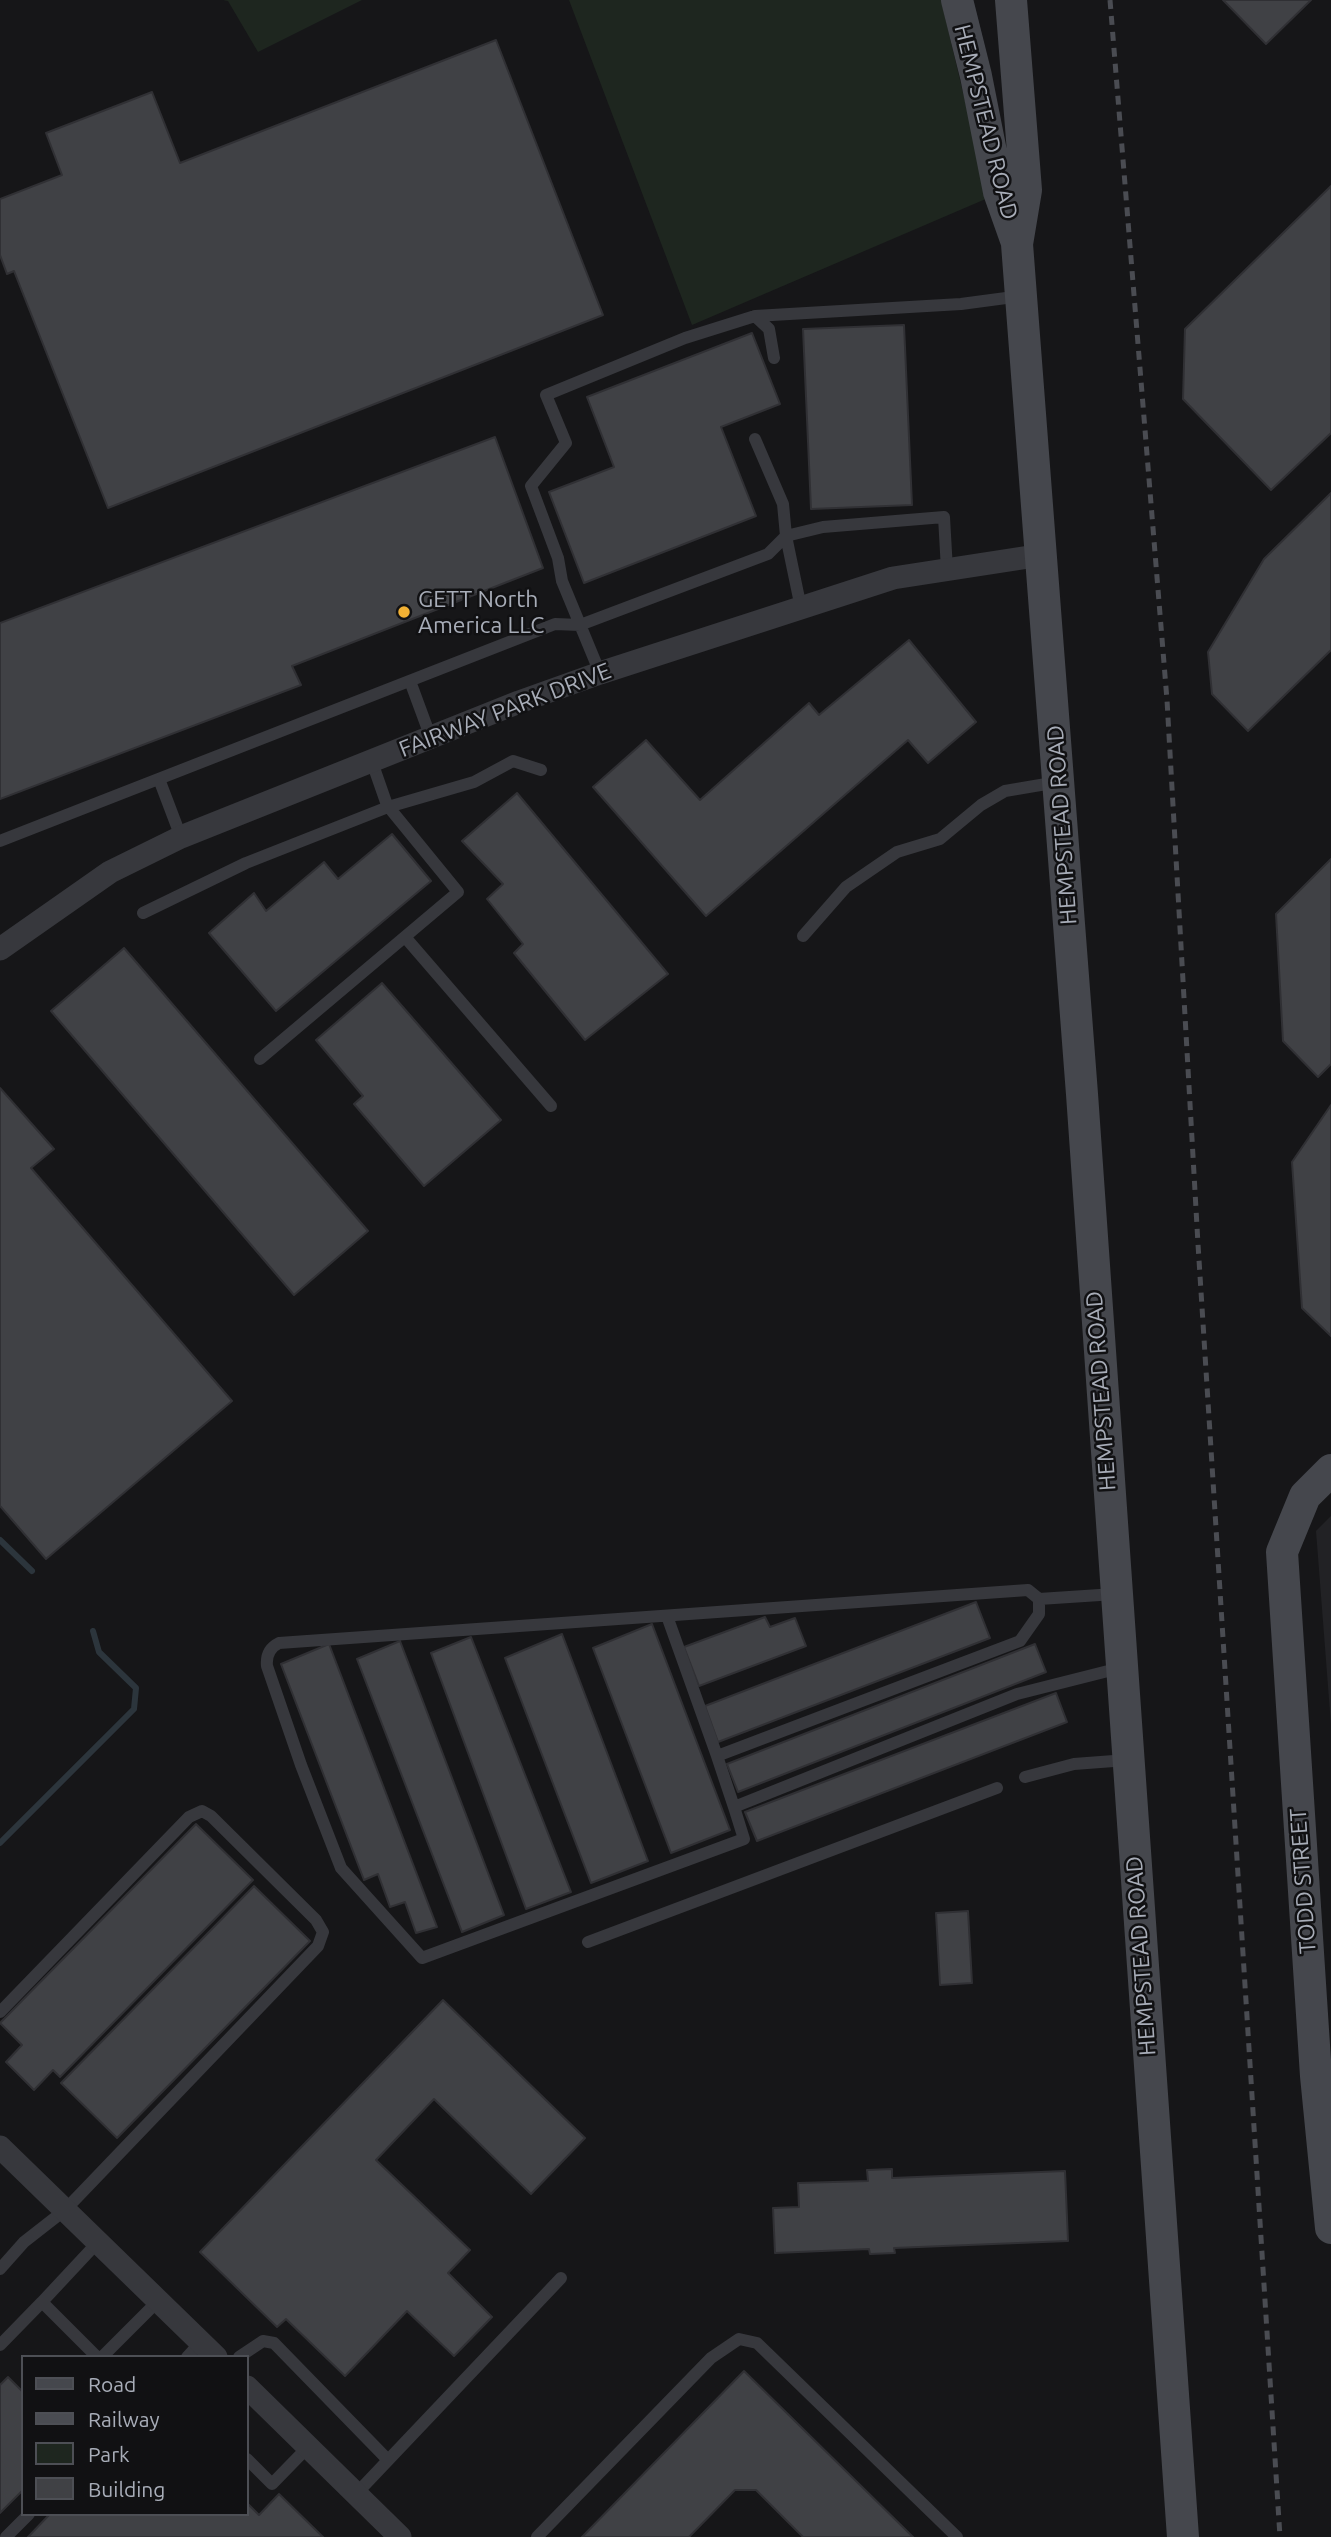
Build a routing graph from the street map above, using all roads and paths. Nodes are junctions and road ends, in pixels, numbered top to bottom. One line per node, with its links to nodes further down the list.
1 (957, 0): 3 (main road, HEMPSTEAD ROAD)
2 (1011, 0): 3 (main road, HEMPSTEAD ROAD)
3 (1017, 244): 4 (main road, HEMPSTEAD ROAD)
4 (1022, 295): 5 (lane); 9 (main road, HEMPSTEAD ROAD)
5 (755, 317): 6 (lane); 12 (lane)
6 (774, 358)
7 (755, 439): 8 (lane)
8 (786, 536): 10 (lane); 11 (lane); 12 (lane)
9 (1042, 555): 10 (street, FAIRWAY PARK DRIVE); 19 (main road, HEMPSTEAD ROAD)
10 (947, 570): 11 (street, FAIRWAY PARK DRIVE)
11 (801, 608): 13 (street, FAIRWAY PARK DRIVE)
12 (580, 625): 13 (lane); 14 (lane)
13 (600, 673): 15 (street, FAIRWAY PARK DRIVE)
14 (410, 681): 15 (lane); 18 (lane)
15 (431, 738): 16 (street, FAIRWAY PARK DRIVE)
16 (372, 762): 20 (lane); 21 (street, FAIRWAY PARK DRIVE)
17 (541, 770): 20 (lane)
18 (159, 779): 21 (lane); 22 (lane)
19 (1059, 782): 24 (lane); 30 (main road, HEMPSTEAD ROAD)
20 (388, 807): 23 (lane); 25 (lane)
21 (181, 837): 26 (street, FAIRWAY PARK DRIVE)
22 (0, 841)
23 (143, 913)
24 (803, 936)
25 (405, 937): 27 (lane); 28 (lane)
26 (0, 948)
27 (260, 1059)
28 (551, 1106)
29 (1331, 1470): 41 (main road, TODD STREET)
30 (1115, 1594): 31 (lane); 33 (main road, HEMPSTEAD ROAD)
31 (1039, 1599): 32 (lane); 34 (lane)
32 (667, 1616): 34 (lane); 38 (lane)
33 (1121, 1668): 35 (main road, HEMPSTEAD ROAD); 38 (lane)
34 (717, 1756): 38 (lane)
35 (1127, 1760): 36 (lane); 65 (main road, HEMPSTEAD ROAD)
36 (1025, 1777)
37 (997, 1788): 39 (lane)
38 (734, 1807)
39 (588, 1942)
40 (0, 2012): 43 (lane)
41 (1326, 2127): 44 (main road, TODD STREET)
42 (0, 2147): 43 (street)
43 (65, 2210): 45 (street); 46 (lane)
44 (1331, 2228)
45 (98, 2242): 48 (street); 49 (lane)
46 (0, 2269)
47 (561, 2277): 58 (lane)
48 (158, 2301): 51 (street); 53 (lane)
49 (42, 2302): 50 (lane); 52 (lane)
50 (0, 2346)
51 (201, 2352)
52 (97, 2355)
53 (101, 2355)
54 (242, 2355): 58 (lane)
55 (248, 2388): 56 (street)
56 (308, 2447): 57 (lane); 59 (street)
57 (248, 2460)
58 (388, 2460): 59 (lane)
59 (356, 2494): 62 (street)
60 (27, 2516): 61 (lane)
61 (6, 2537)
62 (400, 2537)
63 (537, 2537): 64 (lane)
64 (957, 2537)
65 (1183, 2537)

